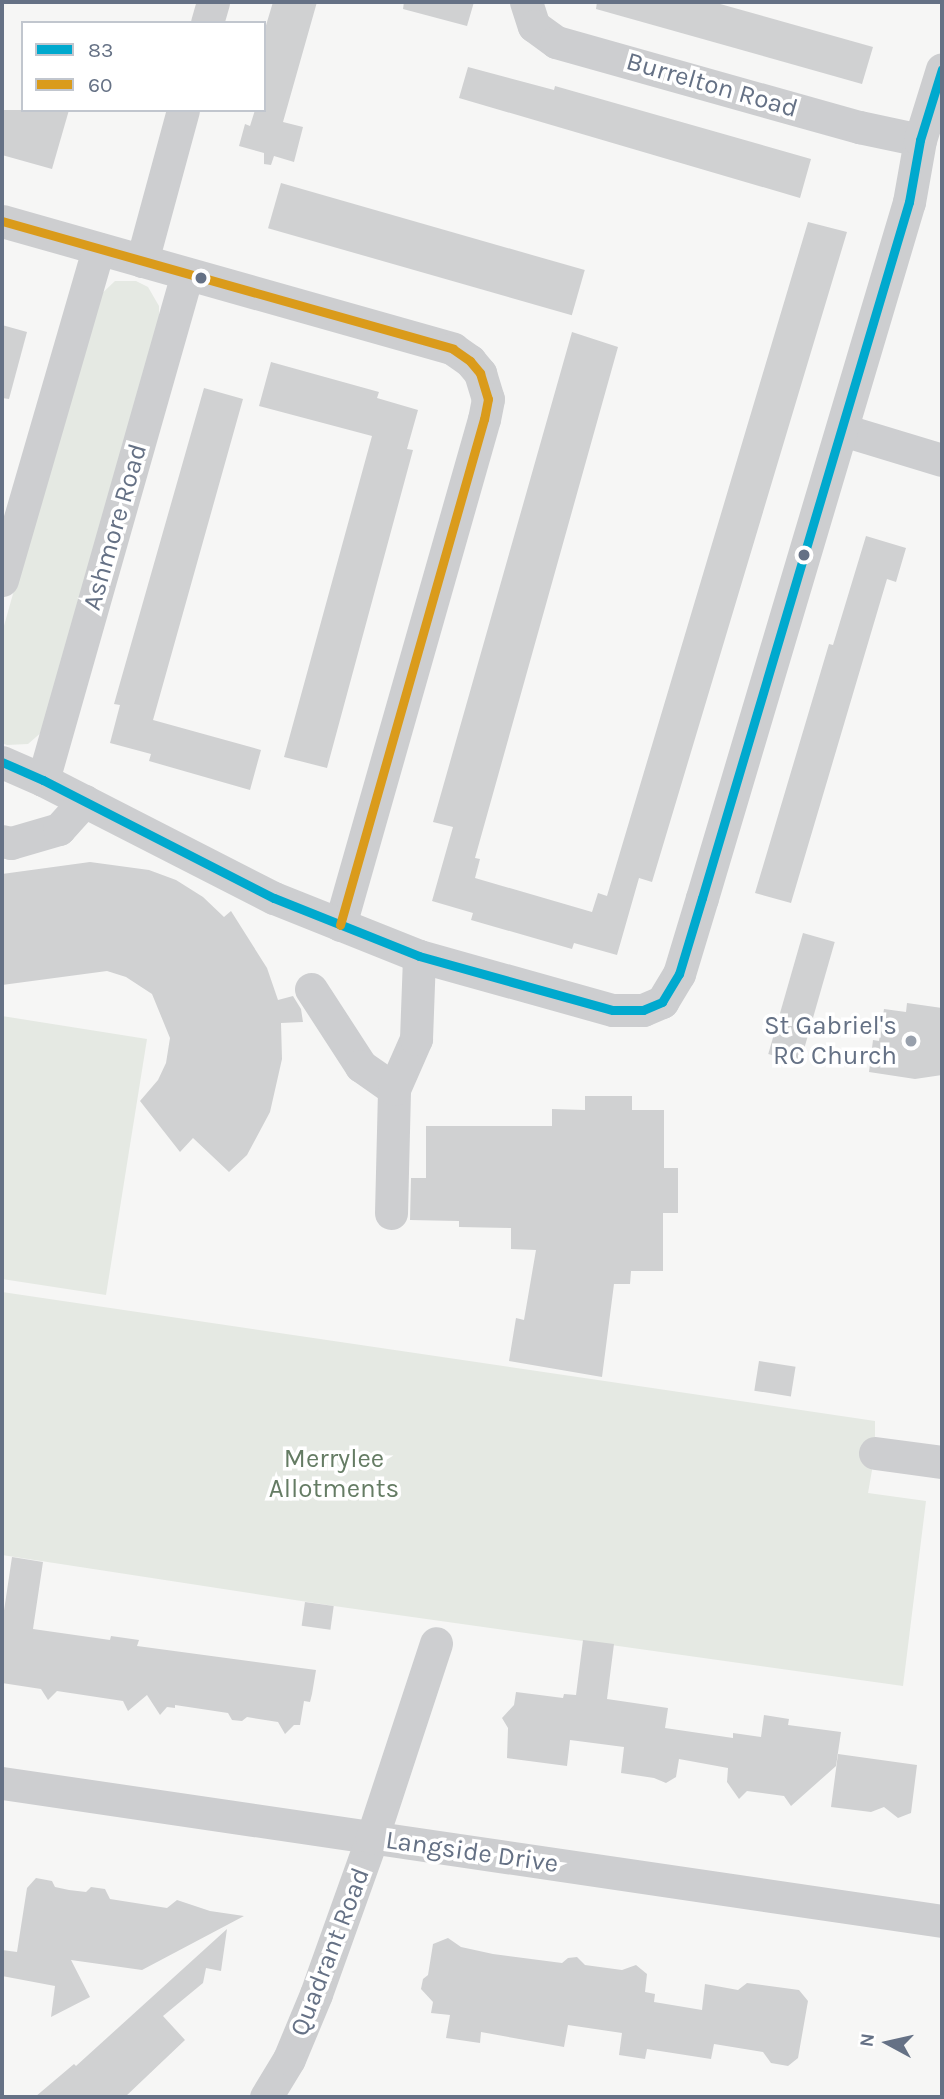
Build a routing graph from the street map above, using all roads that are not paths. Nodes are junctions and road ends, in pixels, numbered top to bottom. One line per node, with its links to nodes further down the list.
1 (213, 2): 3 (street)
2 (526, 2): 6 (street, Burrelton Road)
3 (208, 21)
4 (942, 69): 6 (street)
5 (182, 112): 9 (street)
6 (920, 140): 11 (street)
7 (2, 222): 8 (street)
8 (98, 249): 9 (street); 13 (street)
9 (142, 261): 10 (street)
10 (187, 274): 15 (street, Ashmore Road); 18 (street)
11 (843, 430): 12 (street); 19 (street)
12 (942, 460)
13 (2, 580)
14 (2, 762): 15 (street)
15 (43, 780): 16 (street)
16 (84, 801): 17 (street); 18 (street)
17 (2, 841)
18 (340, 925): 19 (street)
19 (419, 956): 21 (street)
20 (311, 989): 21 (street)
21 (394, 1089): 22 (street)
22 (391, 1213)
23 (875, 1453): 24 (street)
24 (942, 1462)
25 (436, 1643): 27 (street, Quadrant Road)
26 (2, 1783): 27 (street, Langside Drive)
27 (372, 1838): 28 (street, Langside Drive); 29 (street, Quadrant Road)
28 (942, 1921)
29 (266, 2097)

